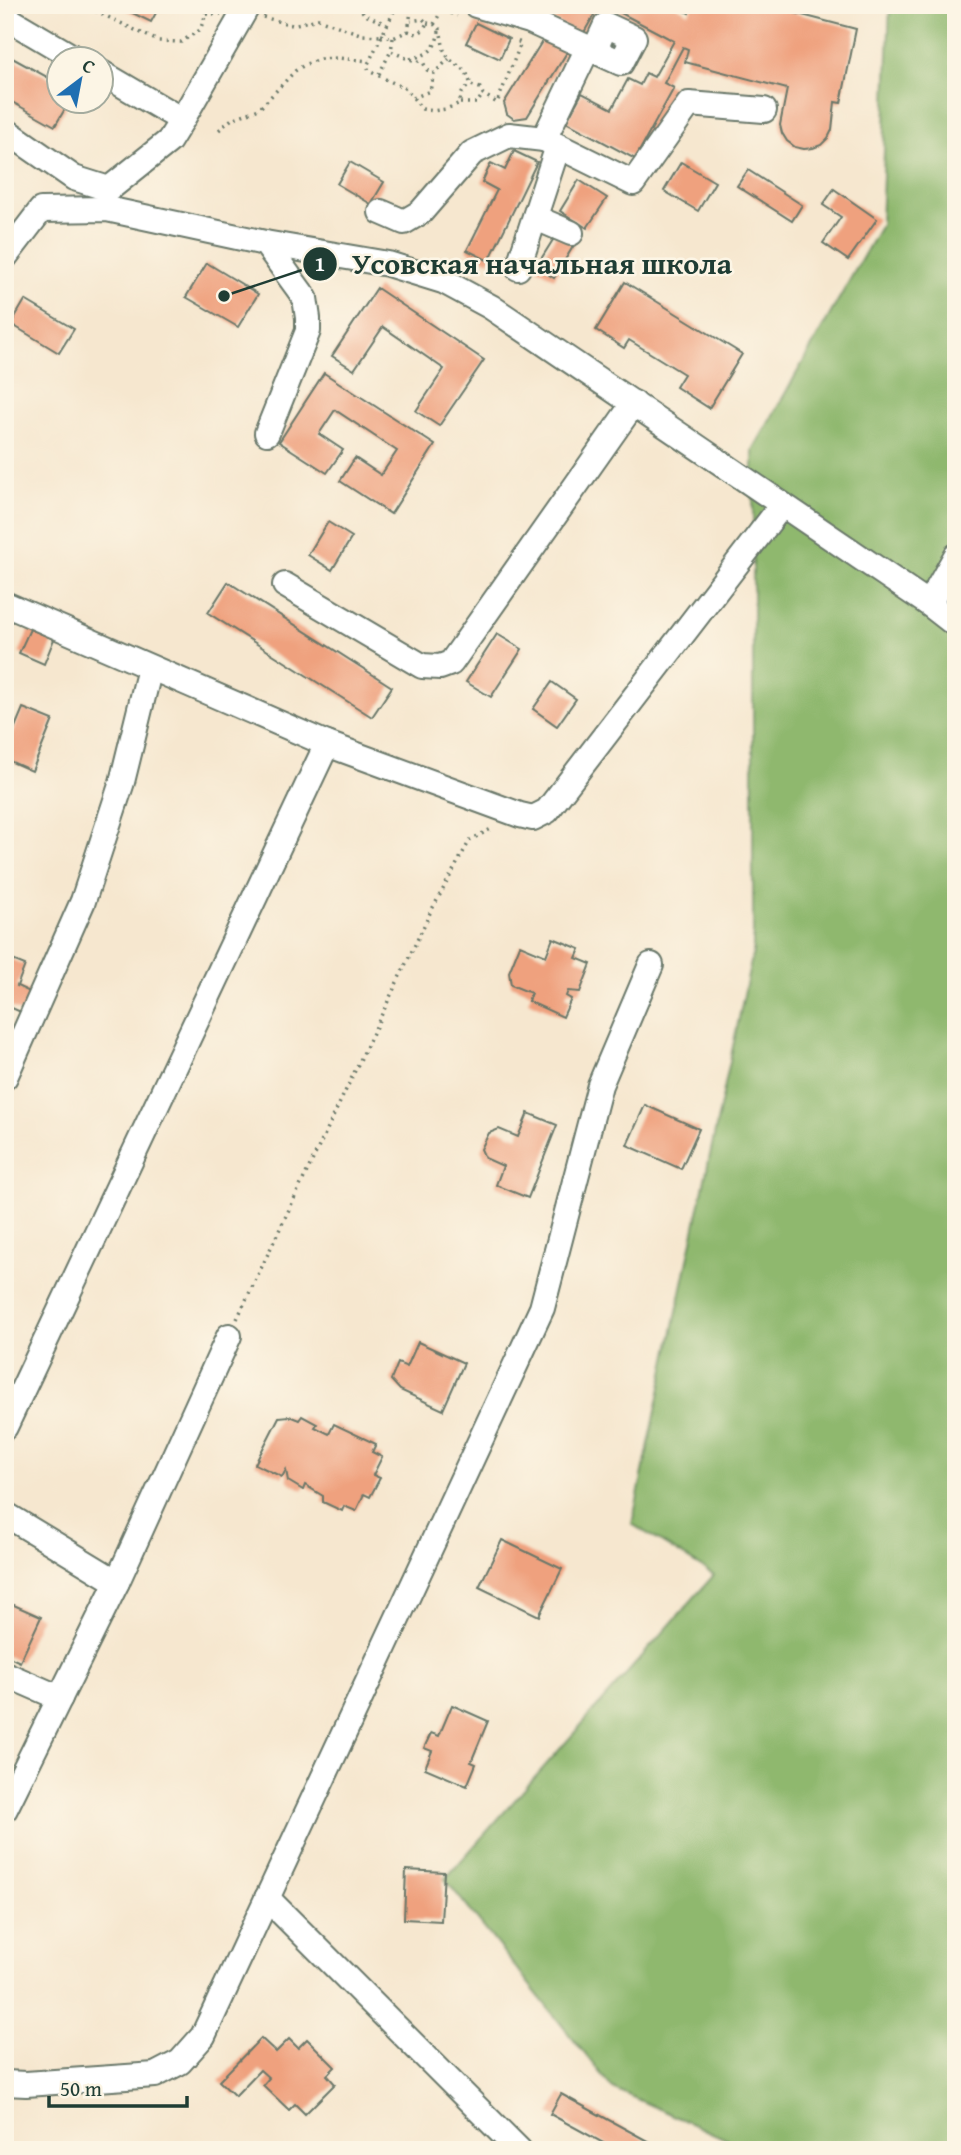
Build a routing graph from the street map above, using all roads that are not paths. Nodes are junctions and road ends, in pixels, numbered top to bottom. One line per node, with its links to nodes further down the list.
1 (246, 9): 7 (street)
2 (470, 12): 9 (street)
3 (5, 17): 4 (street)
4 (54, 46)
5 (116, 81): 7 (street)
6 (764, 110): 9 (street)
7 (182, 120): 8 (street)
8 (5, 130)
9 (551, 143): 10 (street); 11 (street)
10 (381, 212)
11 (536, 218): 12 (street); 15 (street)
12 (571, 233)
13 (10, 242): 14 (street)
14 (265, 243): 16 (street); 17 (street)
15 (518, 268)
16 (634, 403): 18 (street); 20 (street)
17 (267, 433)
18 (782, 505): 22 (street); 25 (street)
19 (956, 556): 22 (street)
20 (285, 585)
21 (5, 604): 24 (street)
22 (929, 604): 23 (street)
23 (956, 625)
24 (150, 668): 25 (street); 27 (street)
25 (327, 744): 29 (street)
26 (651, 965): 35 (street)
27 (5, 1077)
28 (229, 1336): 31 (street)
29 (5, 1427)
30 (5, 1514): 31 (street)
31 (117, 1582): 33 (street)
32 (5, 1674): 33 (street)
33 (60, 1698): 34 (street)
34 (5, 1809)
35 (267, 1898): 36 (street); 37 (street)
36 (5, 2083)
37 (519, 2150)

